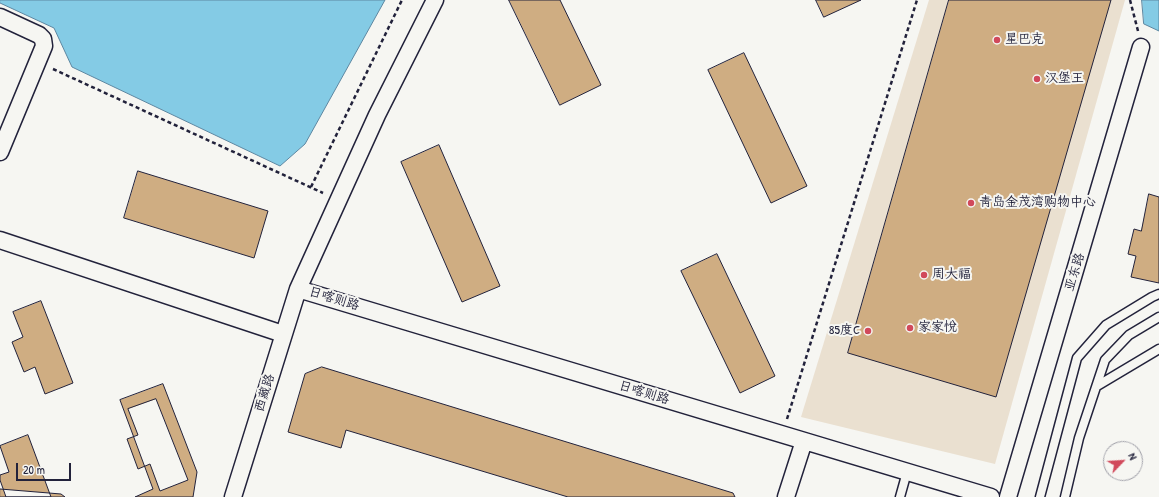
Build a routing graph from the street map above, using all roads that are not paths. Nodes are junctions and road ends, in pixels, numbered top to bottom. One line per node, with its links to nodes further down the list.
1 (435, 0): 6 (street, 西藏路)
2 (0, 17): 4 (street)
3 (1141, 47): 18 (street, 亚东路)
4 (0, 152)
5 (0, 240): 9 (street)
6 (298, 288): 9 (street, 西藏路); 12 (street, 日喀则路)
7 (1159, 294): 19 (lane)
8 (1159, 317): 11 (lane)
9 (283, 334): 14 (street, 西藏路)
10 (1159, 349): 11 (lane)
11 (1097, 386): 20 (lane)
12 (804, 441): 13 (street, 日喀则路); 15 (street)
13 (907, 472): 16 (lane); 17 (street, 日喀则路)
14 (232, 497)
15 (786, 497)
16 (900, 497)
17 (991, 497)
18 (1008, 497)
19 (1040, 497)
20 (1065, 497)

